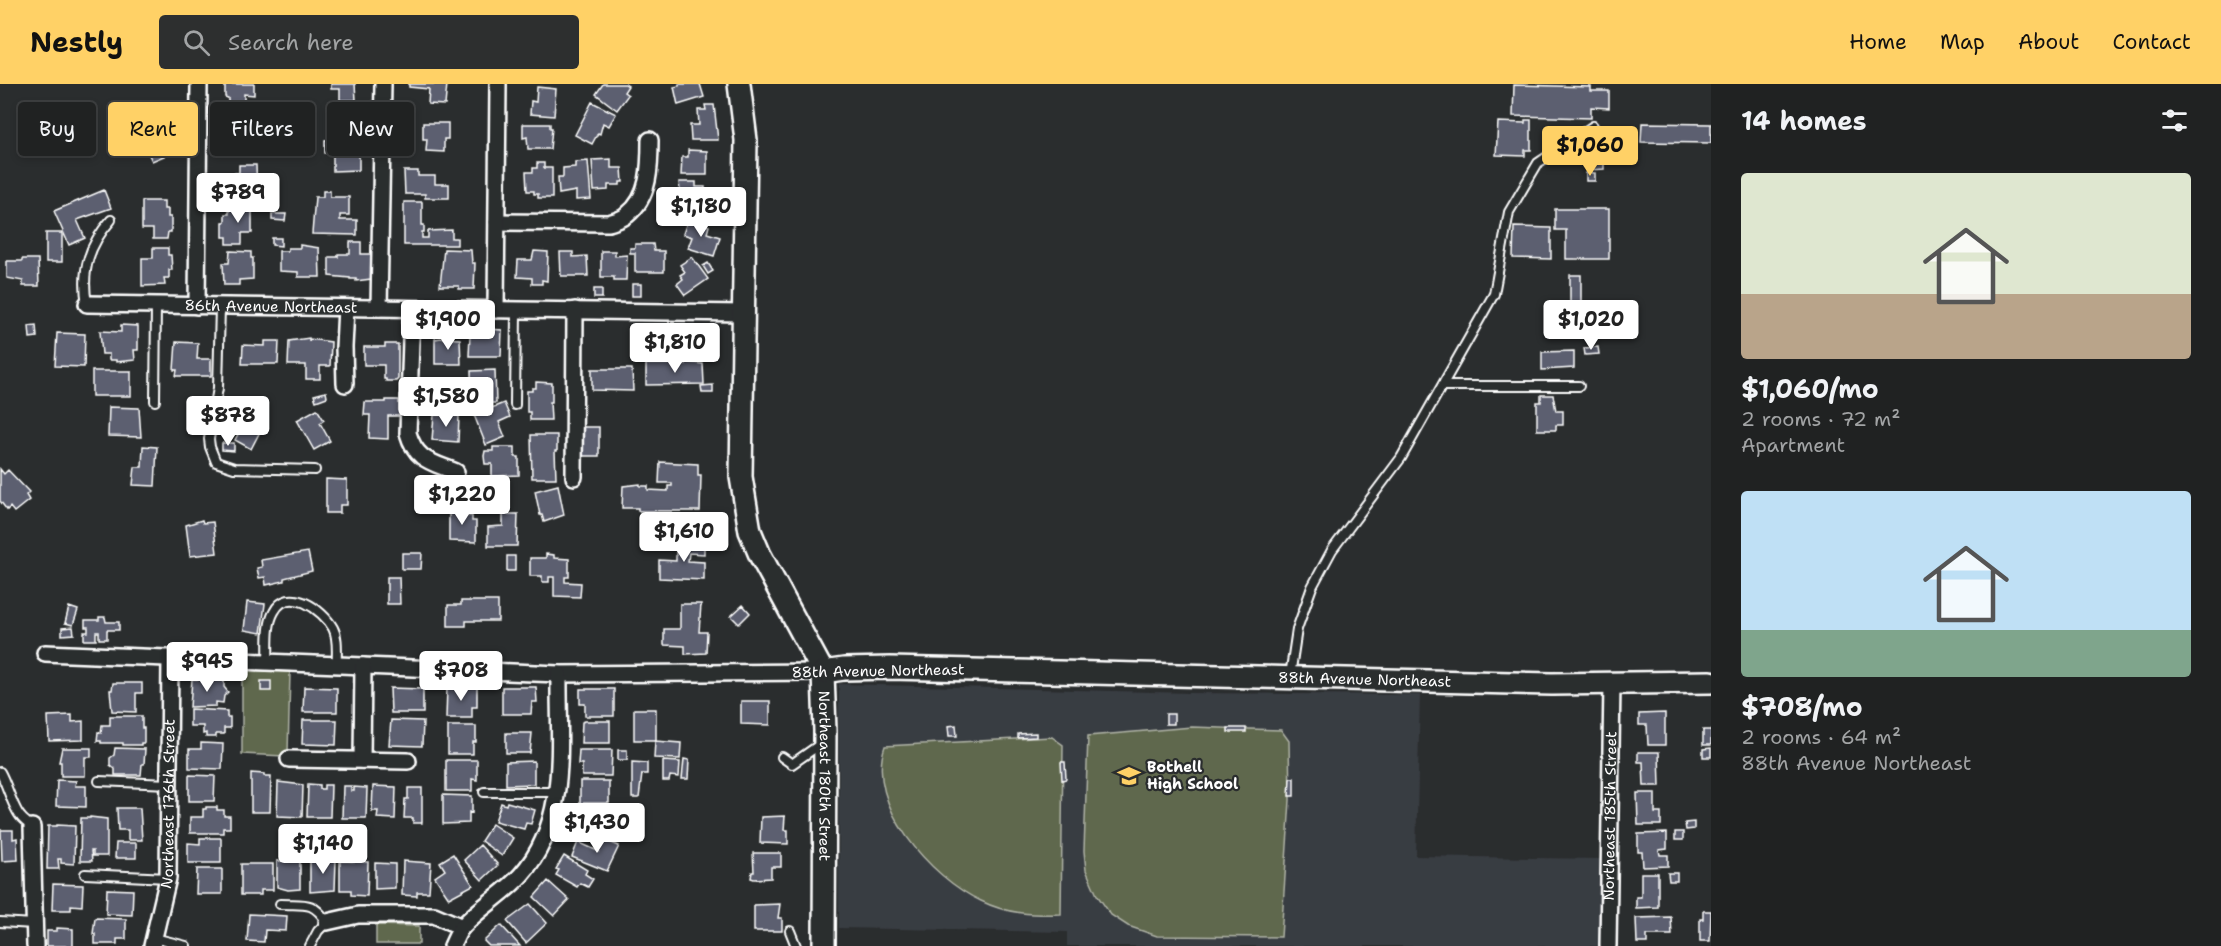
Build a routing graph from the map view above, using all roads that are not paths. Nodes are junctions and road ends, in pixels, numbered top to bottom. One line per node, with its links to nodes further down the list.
1 (199, 84): 11 (street)
2 (383, 84): 14 (street)
3 (498, 84): 8 (street)
4 (739, 84): 19 (street, Northeast 180th Street)
5 (1593, 126): 21 (lane)
6 (650, 140): 8 (street)
7 (111, 220): 9 (lane)
8 (497, 222): 16 (street)
9 (87, 303): 10 (street, 86th Avenue Northeast)
10 (156, 305): 11 (street, 86th Avenue Northeast); 23 (lane)
11 (197, 306): 12 (street, 86th Avenue Northeast)
12 (220, 306): 13 (street, 86th Avenue Northeast); 25 (lane)
13 (346, 308): 14 (street, 86th Avenue Northeast); 20 (street)
14 (379, 308): 15 (street, 86th Avenue Northeast)
15 (412, 309): 16 (street, 86th Avenue Northeast); 26 (street)
16 (496, 310): 17 (street, 86th Avenue Northeast)
17 (516, 310): 18 (street, 86th Avenue Northeast); 24 (lane)
18 (575, 310): 19 (street, 86th Avenue Northeast); 27 (street)
19 (744, 313): 33 (street, Northeast 180th Street)
20 (345, 384)
21 (1442, 386): 22 (lane); 35 (lane)
22 (1579, 386)
23 (155, 401)
24 (515, 405)
25 (315, 470)
26 (456, 472)
27 (574, 477)
28 (45, 653): 29 (street, 88th Avenue Northeast)
29 (170, 659): 30 (street, 88th Avenue Northeast); 45 (street, Northeast 176th Street)
30 (268, 663): 31 (street, 88th Avenue Northeast); 31 (lane)
31 (337, 665): 32 (street, 88th Avenue Northeast)
32 (363, 666): 34 (street, 88th Avenue Northeast); 41 (street)
33 (822, 672): 34 (street, 88th Avenue Northeast); 35 (street, 88th Avenue Northeast); 38 (street, Northeast 180th Street)
34 (559, 674): 47 (street)
35 (1290, 678): 37 (street, 88th Avenue Northeast)
36 (1711, 682): 37 (street, 88th Avenue Northeast)
37 (1612, 684): 64 (street, Northeast 185th Street)
38 (825, 741): 39 (lane); 63 (street, Northeast 180th Street)
39 (782, 757)
40 (289, 759): 41 (street)
41 (362, 760): 42 (street)
42 (408, 761)
43 (0, 771): 48 (lane)
44 (99, 781): 45 (lane)
45 (169, 784): 50 (street, Northeast 176th Street)
46 (484, 792): 47 (lane)
47 (558, 792): 55 (street)
48 (32, 827): 54 (street)
49 (85, 874): 50 (lane)
50 (168, 878): 57 (street, Northeast 176th Street)
51 (280, 904): 53 (lane)
52 (0, 922): 54 (lane)
53 (327, 922): 55 (street); 60 (lane)
54 (34, 924): 58 (street)
55 (462, 927): 61 (street)
56 (790, 931): 62 (lane)
57 (153, 942): 59 (lane)
58 (35, 946)
59 (186, 946)
60 (310, 946)
61 (452, 946)
62 (796, 946)
63 (824, 946)
64 (1608, 946)

